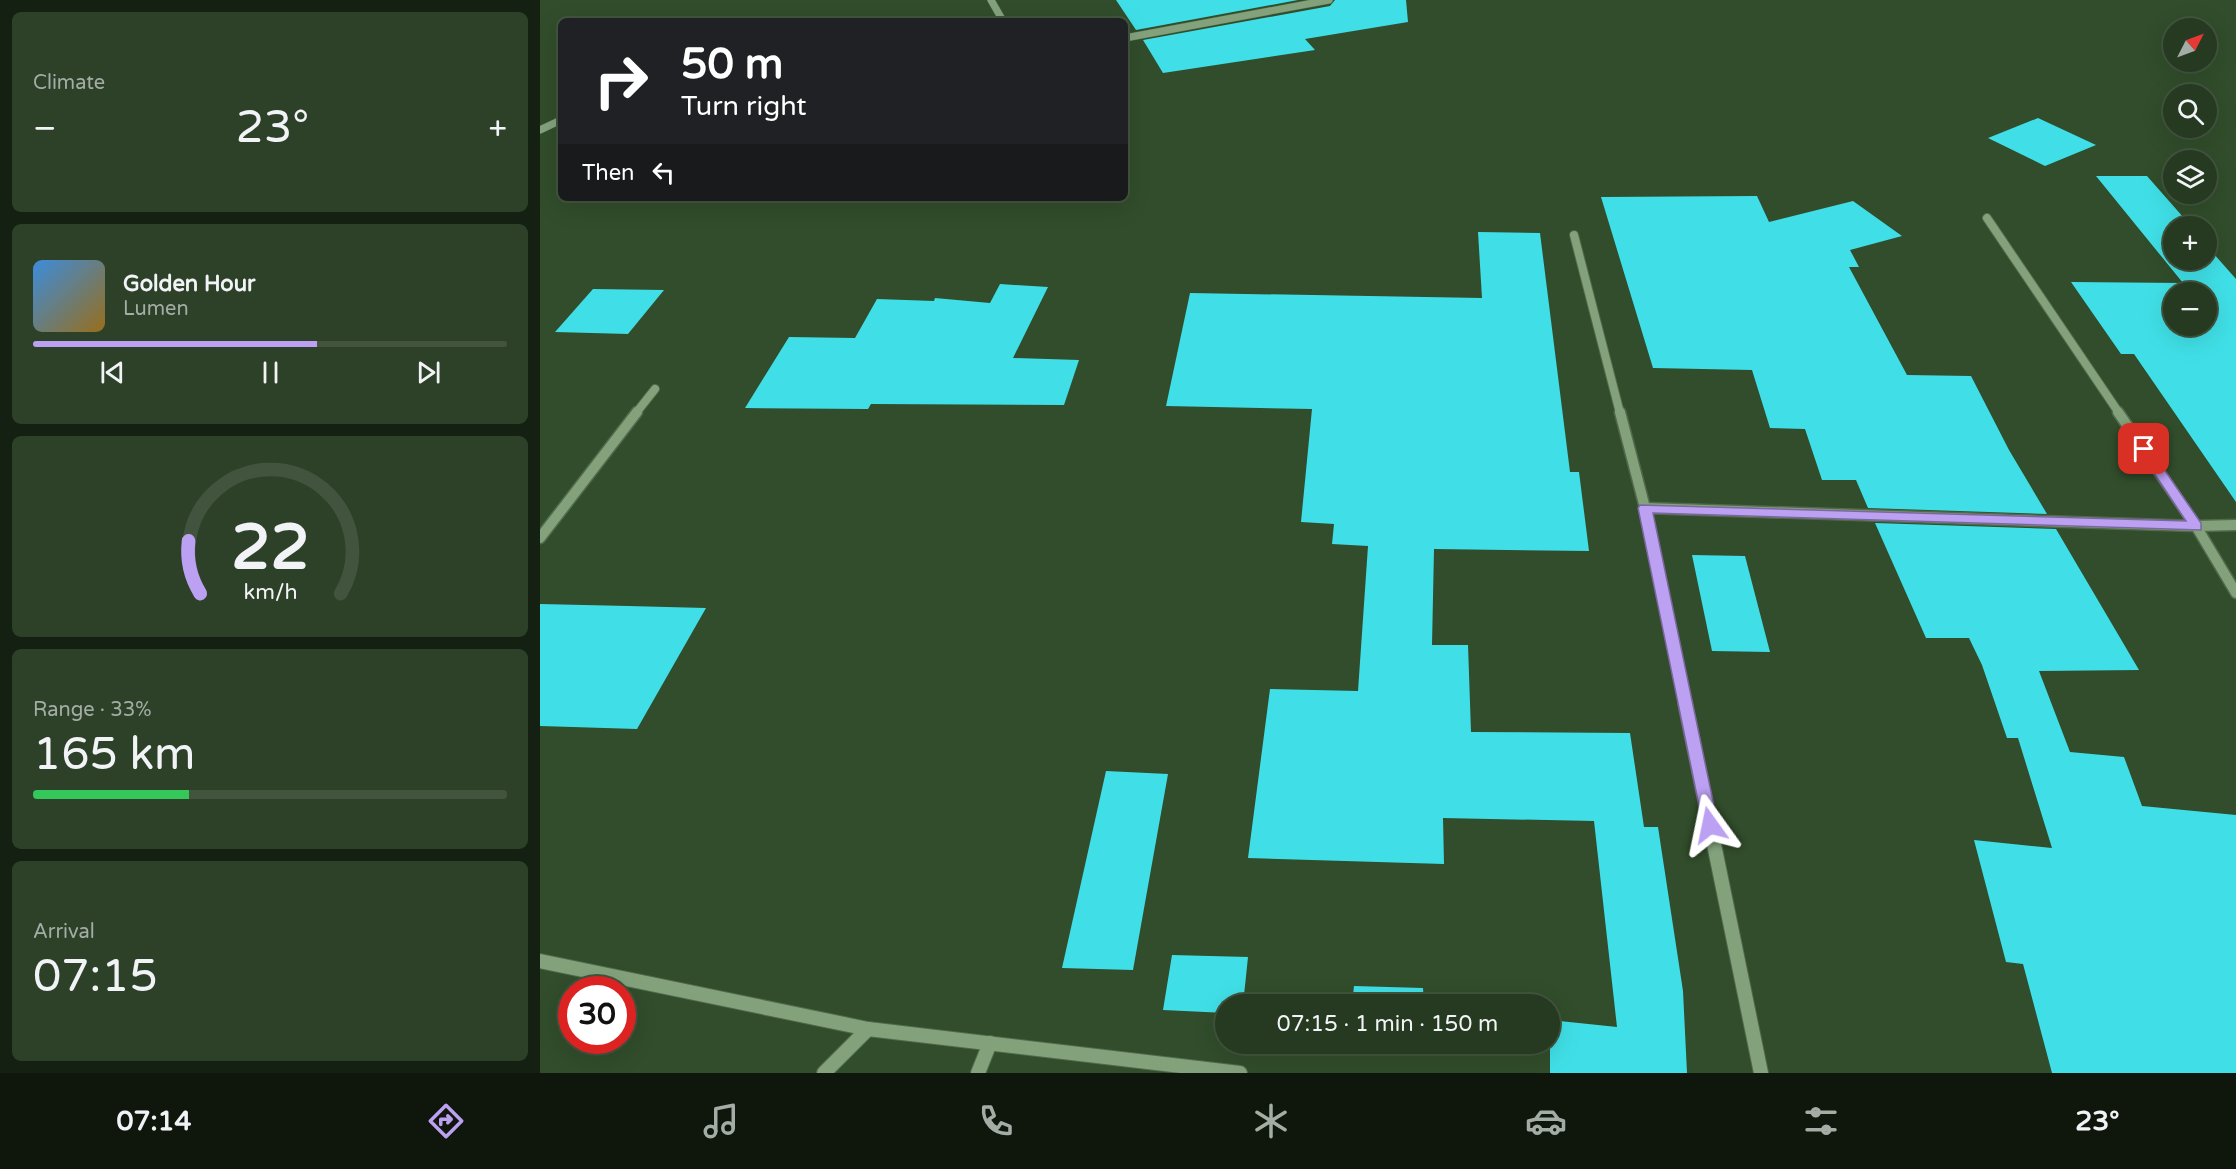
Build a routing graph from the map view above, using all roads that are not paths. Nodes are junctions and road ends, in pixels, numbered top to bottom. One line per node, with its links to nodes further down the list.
1 (991, 0): 3 (street)
2 (1329, 0): 4 (street)
3 (1001, 18)
4 (1128, 37)
5 (558, 121): 6 (street)
6 (540, 130)
7 (1987, 218): 12 (street)
8 (1574, 236): 10 (street)
9 (655, 389): 13 (street)
10 (1645, 508): 12 (street); 21 (street)
11 (2236, 525): 12 (street)
12 (2196, 526): 14 (street)
13 (540, 538)
14 (2236, 593)
15 (540, 961): 16 (street)
16 (868, 1029): 17 (street); 18 (street)
17 (990, 1043): 19 (street); 20 (street)
18 (824, 1073)
19 (978, 1073)
20 (1240, 1073)
21 (1761, 1073)

